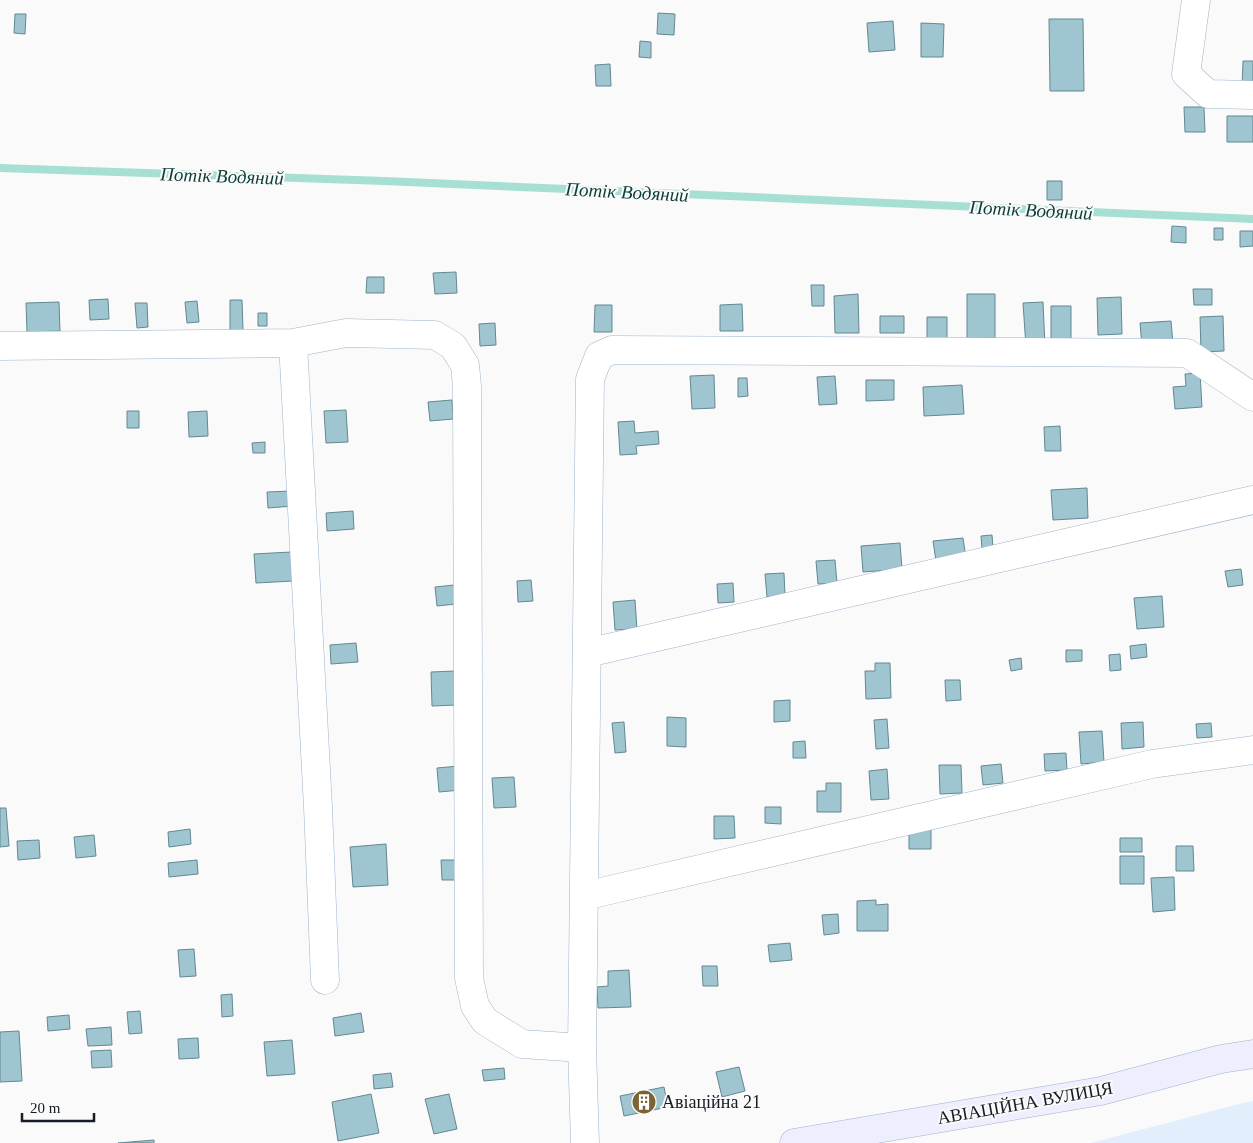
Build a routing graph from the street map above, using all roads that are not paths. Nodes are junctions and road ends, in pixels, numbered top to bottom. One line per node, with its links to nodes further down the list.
1 (1196, 0): 2 (street)
2 (1253, 95)
3 (293, 343): 4 (street); 10 (street); 11 (street)
4 (0, 346)
5 (1253, 397): 7 (street)
6 (1253, 500): 7 (street)
7 (587, 653): 9 (street)
8 (1253, 750): 9 (street)
9 (584, 896): 11 (street)
10 (325, 980)
11 (582, 1048): 13 (street)
12 (1253, 1054): 14 (street, АВІАЦІЙНА ВУЛИЦЯ)
13 (585, 1143)
14 (794, 1143)

